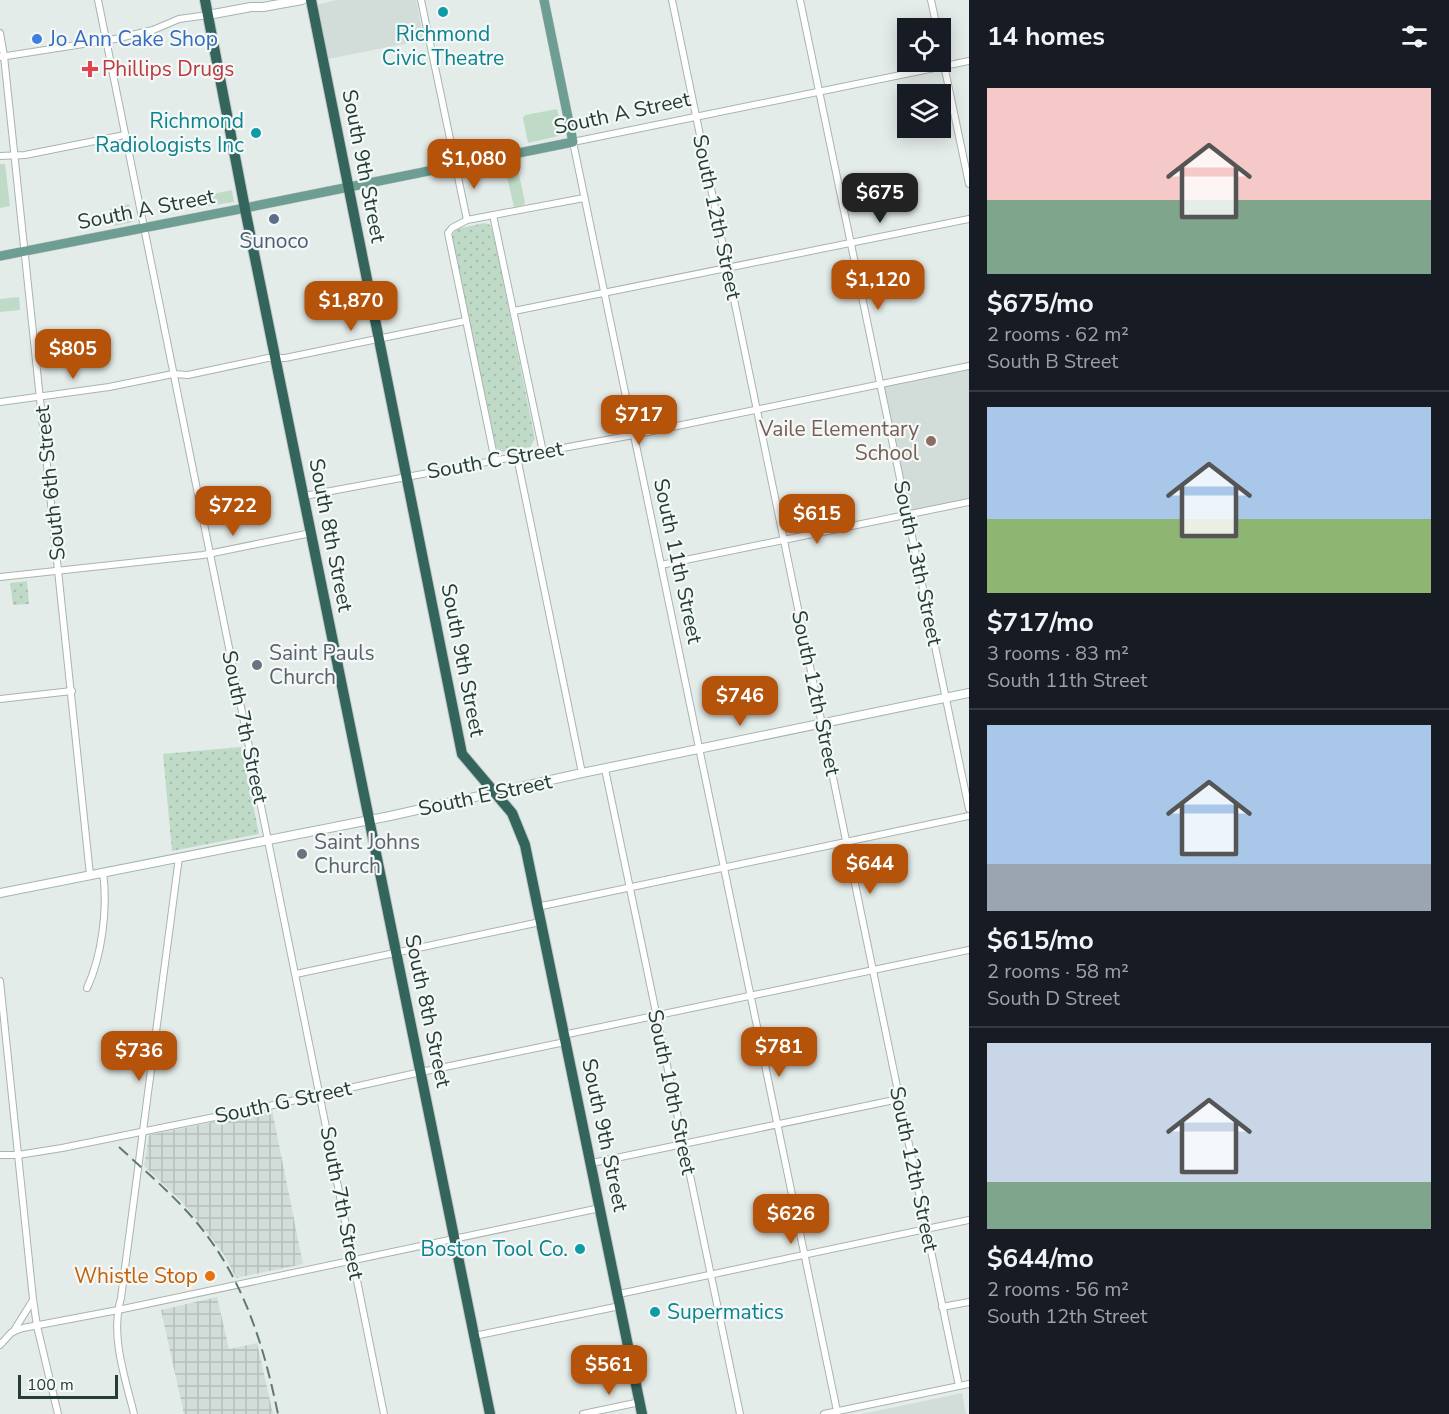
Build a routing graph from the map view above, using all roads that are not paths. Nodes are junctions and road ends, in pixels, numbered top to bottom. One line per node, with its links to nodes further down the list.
1 (98, 0): 13 (street, South 7th Street)
2 (205, 0): 10 (highway, South 8th Street)
3 (302, 0): 10 (street)
4 (311, 0): 27 (highway, South 9th Street)
5 (421, 0): 25 (street)
6 (544, 0): 22 (main road, South 11th Street)
7 (672, 0): 20 (street, South 12th Street)
8 (801, 0): 19 (street, South 13th Street)
9 (931, 0): 11 (street)
10 (208, 15): 13 (street); 29 (highway, South 8th Street)
11 (935, 18)
12 (0, 33): 14 (street, South 6th Street)
13 (107, 40): 14 (street); 21 (street, South 7th Street)
14 (2, 57): 24 (street, South 6th Street)
15 (969, 61): 16 (street, South A Street)
16 (951, 65)
17 (916, 72): 19 (street, South A Street)
18 (946, 72): 26 (street)
19 (821, 92): 20 (street, South A Street); 34 (street, South 13th Street)
20 (696, 116): 22 (street, South A Street); 37 (street, South 12th Street)
21 (125, 135): 24 (street); 33 (street, South 7th Street)
22 (573, 141): 25 (main road, South A Street); 28 (street, South 11th Street)
23 (0, 156): 24 (street)
24 (14, 156): 35 (street, South 6th Street)
25 (457, 165): 27 (main road, South A Street); 32 (street)
26 (969, 184)
27 (347, 187): 29 (main road, South A Street); 41 (highway, South 9th Street)
28 (584, 198): 30 (street); 38 (street, South 11th Street)
29 (245, 208): 33 (main road, South A Street); 42 (highway, South 8th Street)
30 (493, 216): 32 (street); 39 (street)
31 (969, 219): 34 (street)
32 (467, 220): 40 (street)
33 (143, 228): 35 (main road, South A Street); 44 (street, South 7th Street)
34 (852, 242): 37 (street); 45 (street, South 13th Street)
35 (24, 252): 36 (main road, South A Street); 46 (street, South 6th Street)
36 (0, 255)
37 (728, 268): 38 (street); 48 (street, South 12th Street)
38 (604, 293): 39 (street); 49 (street, South 11th Street)
39 (514, 311): 50 (street)
40 (465, 321): 41 (street); 52 (street)
41 (378, 338): 42 (street); 53 (highway, South 9th Street)
42 (276, 358): 44 (street); 54 (highway, South 8th Street)
43 (969, 366): 45 (street, South C Street)
44 (173, 374): 46 (street); 59 (street, South 7th Street)
45 (880, 384): 48 (street, South C Street); 56 (street, South 13th Street)
46 (41, 397): 47 (street); 61 (street, South 6th Street)
47 (0, 402)
48 (757, 409): 49 (street, South C Street); 58 (street, South 12th Street)
49 (633, 435): 50 (street, South C Street); 60 (street, South 11th Street)
50 (543, 452): 51 (street, South C Street)
51 (517, 457): 52 (street, South C Street); 70 (street)
52 (495, 461): 53 (street, South C Street)
53 (406, 476): 54 (street, South C Street); 71 (highway, South 9th Street)
54 (304, 496): 57 (highway, South 8th Street)
55 (969, 502): 56 (street)
56 (908, 515): 58 (street); 65 (street, South 13th Street)
57 (311, 533): 59 (street); 74 (highway, South 8th Street)
58 (784, 540): 60 (street); 67 (street, South 12th Street)
59 (209, 554): 61 (street); 75 (street, South 7th Street)
60 (661, 566): 68 (street, South 11th Street)
61 (59, 572): 62 (street); 63 (street, South 6th Street)
62 (0, 578)
63 (72, 691): 66 (street); 80 (street, South 6th Street)
64 (969, 693): 65 (street, South E Street)
65 (946, 698): 67 (street, South E Street); 72 (street, South 13th Street)
66 (0, 699)
67 (822, 723): 68 (street, South E Street); 76 (street, South 12th Street)
68 (699, 749): 69 (street, South E Street); 78 (street, South 11th Street)
69 (605, 769): 70 (street, South E Street); 81 (street, South 10th Street)
70 (582, 773): 71 (street, South E Street)
71 (493, 793): 74 (street, South E Street); 83 (highway, South 9th Street)
72 (969, 809)
73 (969, 816): 76 (street)
74 (369, 819): 75 (street, South E Street); 86 (highway, South 8th Street)
75 (268, 838): 77 (street, South E Street); 88 (street, South 7th Street)
76 (846, 841): 78 (street); 87 (street, South 12th Street)
77 (179, 857): 79 (street, South E Street); 98 (street)
78 (723, 867): 81 (street); 91 (street, South 11th Street)
79 (103, 872): 80 (street, South E Street); 90 (street)
80 (90, 875): 82 (street, South E Street)
81 (630, 888): 83 (street); 92 (street, South 10th Street)
82 (0, 893)
83 (537, 907): 84 (highway, South 9th Street)
84 (540, 922): 86 (street); 93 (highway, South 9th Street)
85 (969, 950): 87 (street, South G Street)
86 (396, 952): 88 (street); 94 (highway, South 8th Street)
87 (873, 971): 91 (street, South G Street); 96 (street, South 12th Street)
88 (296, 974): 95 (street, South 7th Street)
89 (0, 981): 101 (street)
90 (87, 988)
91 (750, 997): 92 (street, South G Street); 97 (street, South 11th Street)
92 (657, 1017): 93 (street, South G Street); 99 (street, South 10th Street)
93 (564, 1039): 94 (street, South G Street); 102 (highway, South 9th Street)
94 (421, 1072): 95 (street, South G Street); 106 (highway, South 8th Street)
95 (320, 1094): 98 (street, South G Street); 108 (street, South 7th Street)
96 (899, 1099): 97 (street); 105 (street, South 12th Street)
97 (776, 1125): 99 (street); 107 (street, South 11th Street)
98 (144, 1130): 101 (street, South G Street); 115 (street)
99 (683, 1144): 102 (street); 109 (street, South 10th Street)
100 (0, 1155): 101 (street, South G Street)
101 (18, 1155): 111 (street)
102 (592, 1163): 103 (highway, South 9th Street)
103 (601, 1208): 106 (street); 110 (highway, South 9th Street)
104 (969, 1220): 105 (street)
105 (927, 1229): 107 (street); 114 (street, South 12th Street)
106 (454, 1239): 108 (street); 118 (highway, South 8th Street)
107 (804, 1255): 109 (street); 123 (street, South 11th Street)
108 (353, 1260): 115 (street); 126 (street, South 7th Street)
109 (711, 1275): 110 (street); 130 (street, South 10th Street)
110 (619, 1294): 113 (highway, South 9th Street)
111 (33, 1299): 116 (street); 117 (street)
112 (969, 1302): 114 (street)
113 (621, 1306): 118 (street); 122 (highway, South 9th Street)
114 (942, 1307): 121 (street, South 12th Street)
115 (118, 1310): 116 (street); 125 (street)
116 (38, 1326): 117 (street); 124 (street)
117 (12, 1332): 119 (street)
118 (474, 1336): 127 (highway, South 8th Street)
119 (0, 1345)
120 (969, 1384): 121 (street)
121 (959, 1386): 123 (street)
122 (640, 1402): 128 (street); 129 (highway, South 9th Street)
123 (837, 1411): 131 (street)
124 (58, 1414)
125 (134, 1414)
126 (384, 1414)
127 (490, 1414)
128 (584, 1414)
129 (642, 1414)
130 (740, 1414)
131 (824, 1414)

